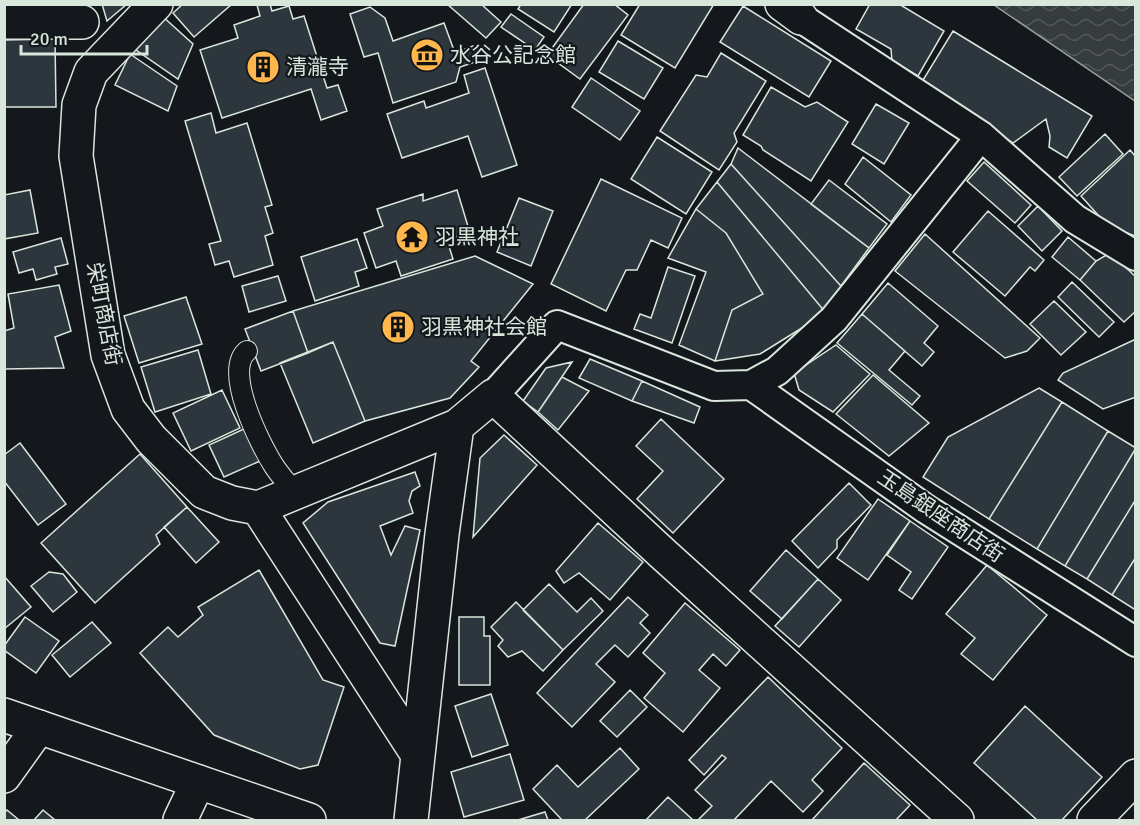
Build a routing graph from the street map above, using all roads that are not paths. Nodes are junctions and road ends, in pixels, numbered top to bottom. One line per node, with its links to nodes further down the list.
1 (156, 4): 5 (street, 栄町商店街)
2 (791, 11): 6 (street)
3 (79, 13): 4 (street); 5 (street)
4 (4, 22)
5 (92, 72): 13 (street, 栄町商店街)
6 (981, 136): 7 (street); 9 (street)
7 (1136, 256)
8 (247, 351): 12 (lane)
9 (751, 385): 10 (street); 14 (street, 玉島銀座商店街)
10 (493, 396): 11 (street); 24 (street)
11 (458, 426): 12 (street); 17 (street)
12 (294, 492): 13 (street)
13 (258, 508): 17 (street)
14 (1136, 642)
15 (4, 715): 16 (street)
16 (39, 727): 18 (street); 20 (street)
17 (418, 755): 23 (street)
18 (4, 776)
19 (1136, 776): 25 (street)
20 (198, 782): 21 (street); 22 (street)
21 (180, 820)
22 (309, 820)
23 (411, 820)
24 (957, 820)
25 (1094, 820)

